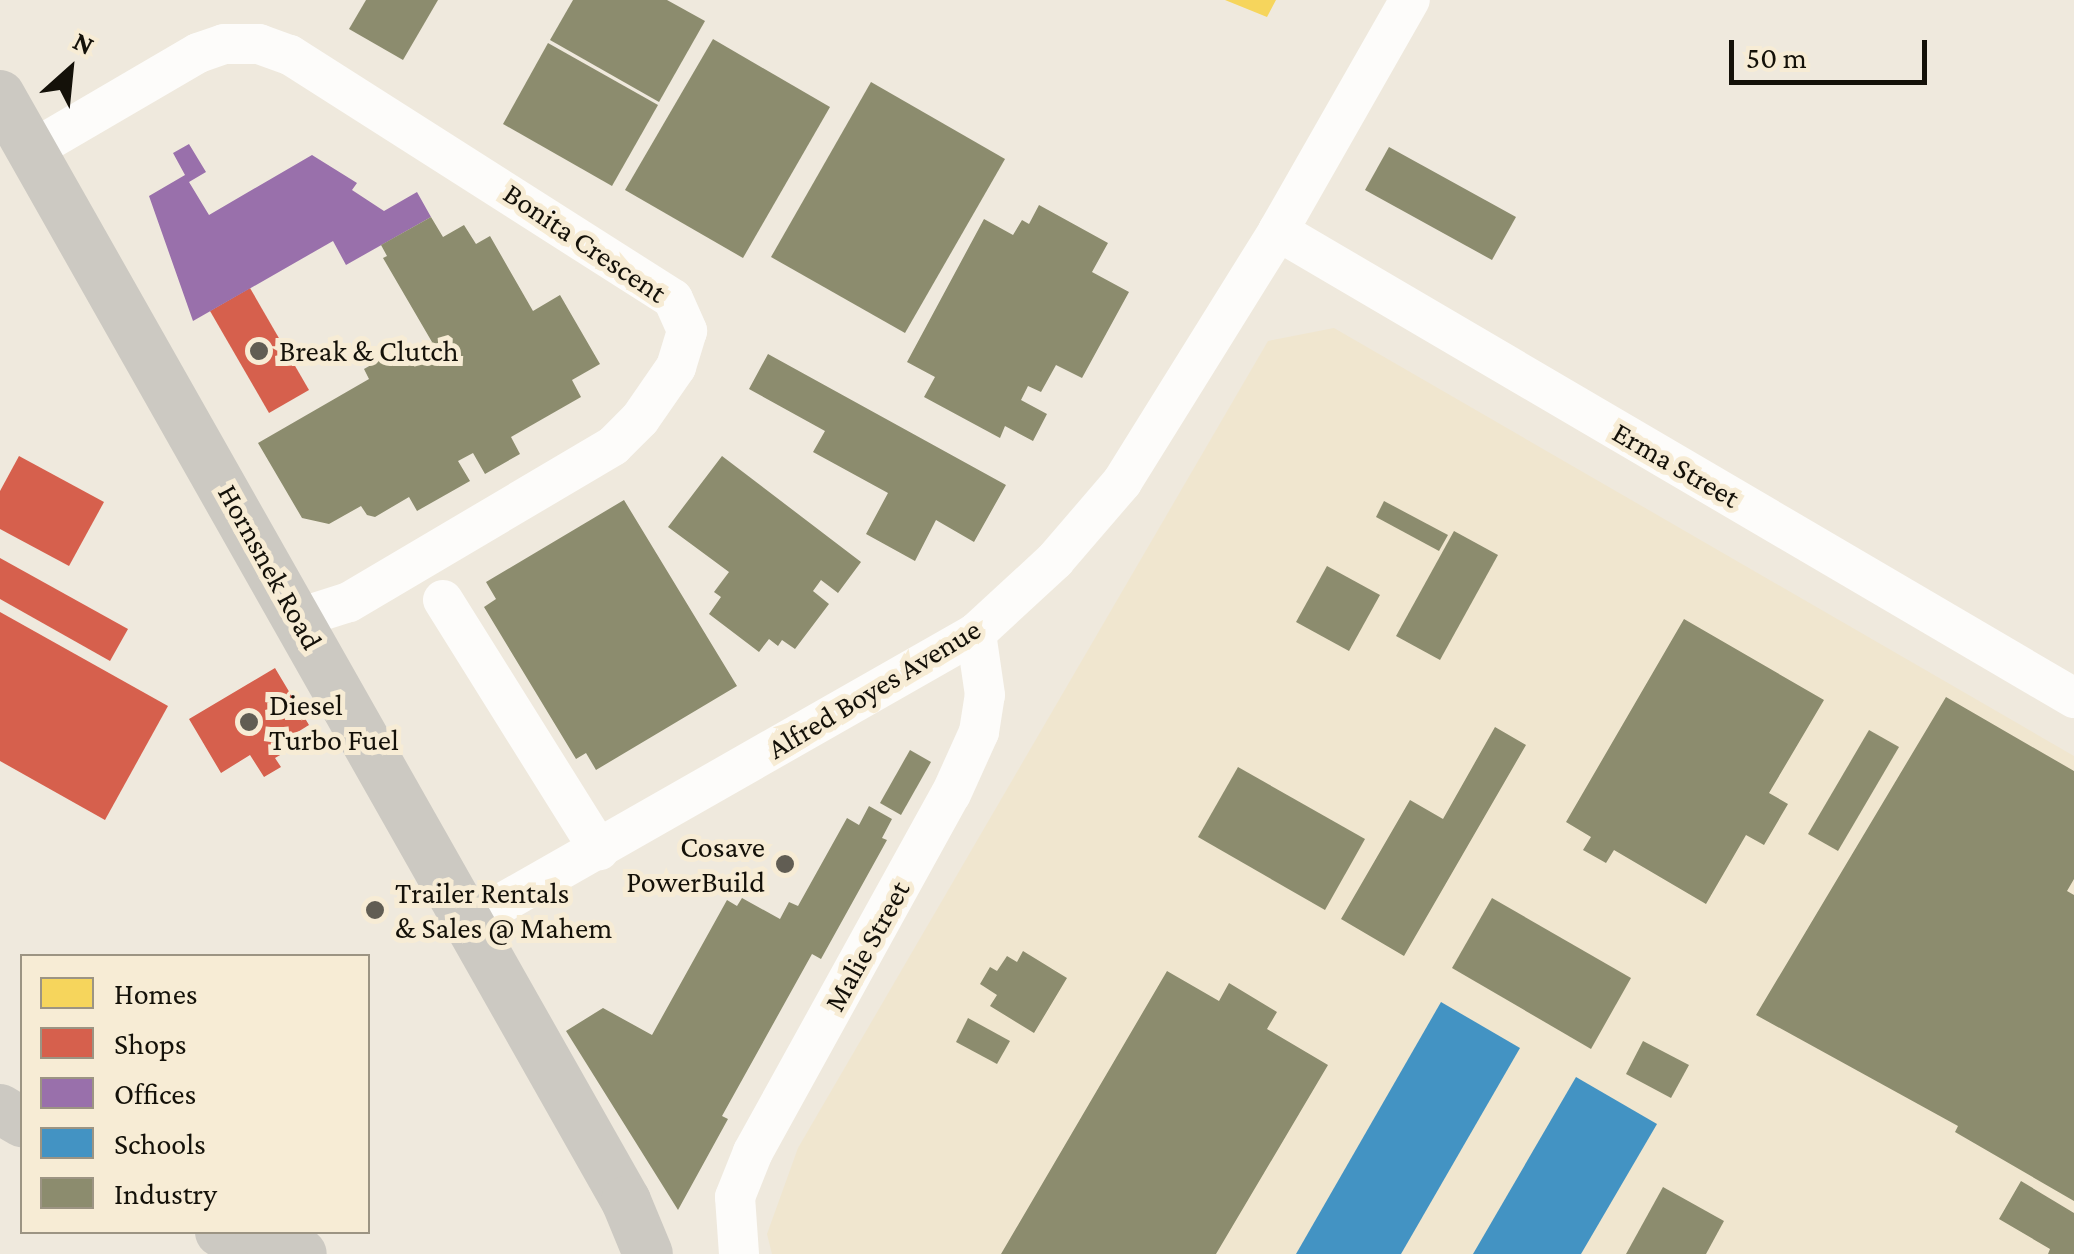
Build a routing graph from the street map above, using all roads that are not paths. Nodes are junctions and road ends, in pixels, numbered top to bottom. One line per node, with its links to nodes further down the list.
1 (1410, 0): 4 (street, Alfred Boyes Avenue)
2 (0, 95): 3 (main road, Hornsnek Road)
3 (32, 150): 6 (main road, Hornsnek Road); 6 (street, Bonita Crescent)
4 (1278, 231): 7 (street, Alfred Boyes Avenue); 8 (street, Erma Street)
5 (443, 600): 9 (street)
6 (298, 618): 10 (main road, Hornsnek Road)
7 (976, 633): 9 (street, Alfred Boyes Avenue); 16 (street, Malie Street)
8 (2074, 698)
9 (599, 850): 10 (street, Alfred Boyes Avenue)
10 (469, 922): 15 (main road, Hornsnek Road)
11 (224, 1234): 13 (main road)
12 (264, 1234): 14 (main road)
13 (259, 1254)
14 (302, 1254)
15 (648, 1254)
16 (738, 1254)

